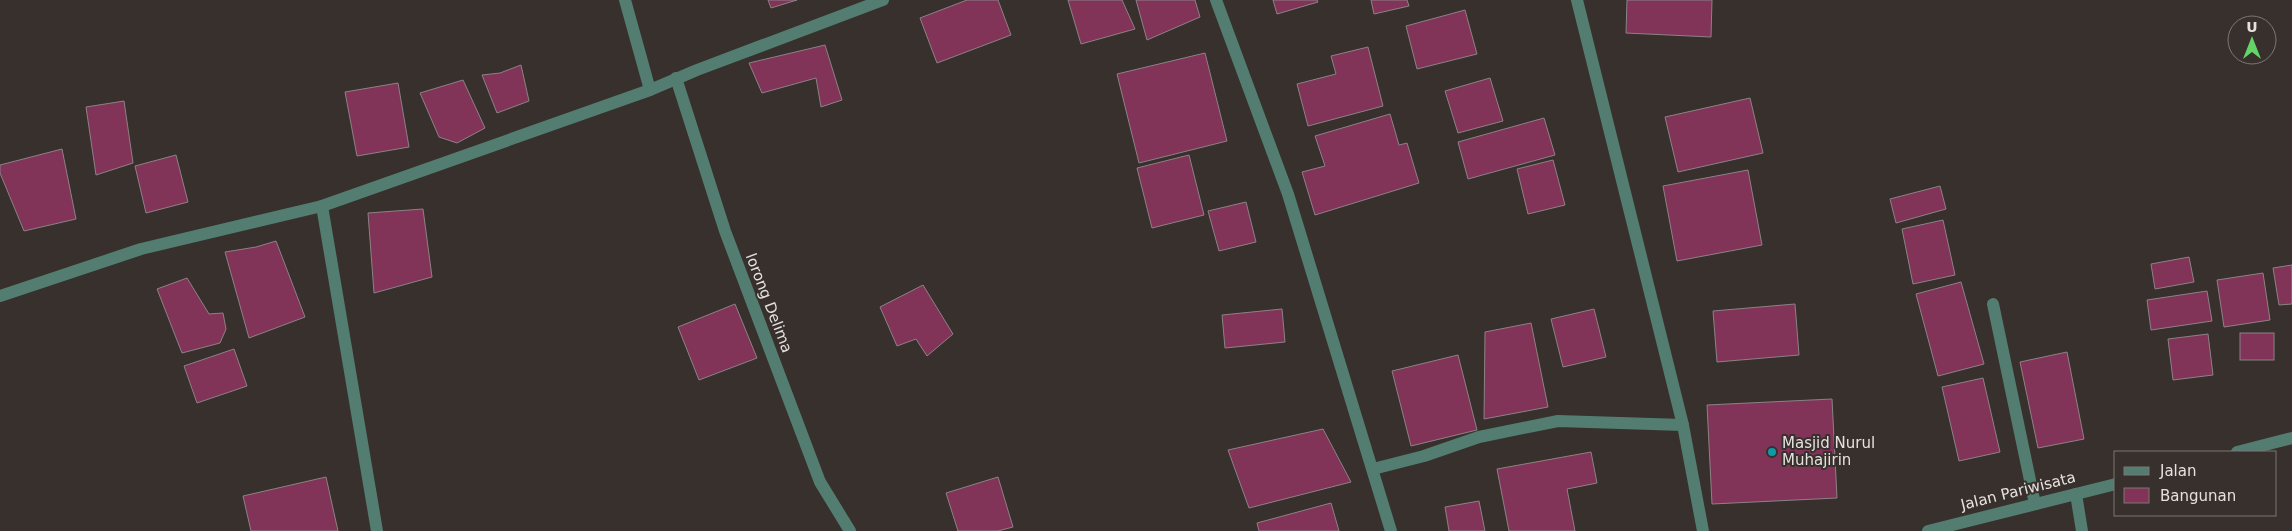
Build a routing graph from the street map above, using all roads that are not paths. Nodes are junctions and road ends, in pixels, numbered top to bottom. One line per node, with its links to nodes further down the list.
1 (625, 0): 6 (street)
2 (884, 0): 5 (street)
3 (1216, 0): 13 (street)
4 (1577, 0): 10 (street)
5 (676, 78): 6 (street); 18 (street, lorong Delima)
6 (650, 90): 7 (street)
7 (322, 206): 8 (street); 17 (street)
8 (0, 296)
9 (1994, 304): 16 (street)
10 (1683, 425): 13 (street); 20 (street)
11 (2292, 438): 12 (street)
12 (2240, 451)
13 (1373, 469): 19 (street)
14 (2114, 484): 15 (street, Jalan Pariwisata)
15 (2076, 494): 16 (street, Jalan Pariwisata); 22 (street)
16 (2036, 504): 21 (street, Jalan Pariwisata)
17 (377, 531)
18 (850, 531)
19 (1391, 531)
20 (1703, 531)
21 (1928, 531)
22 (2082, 531)

